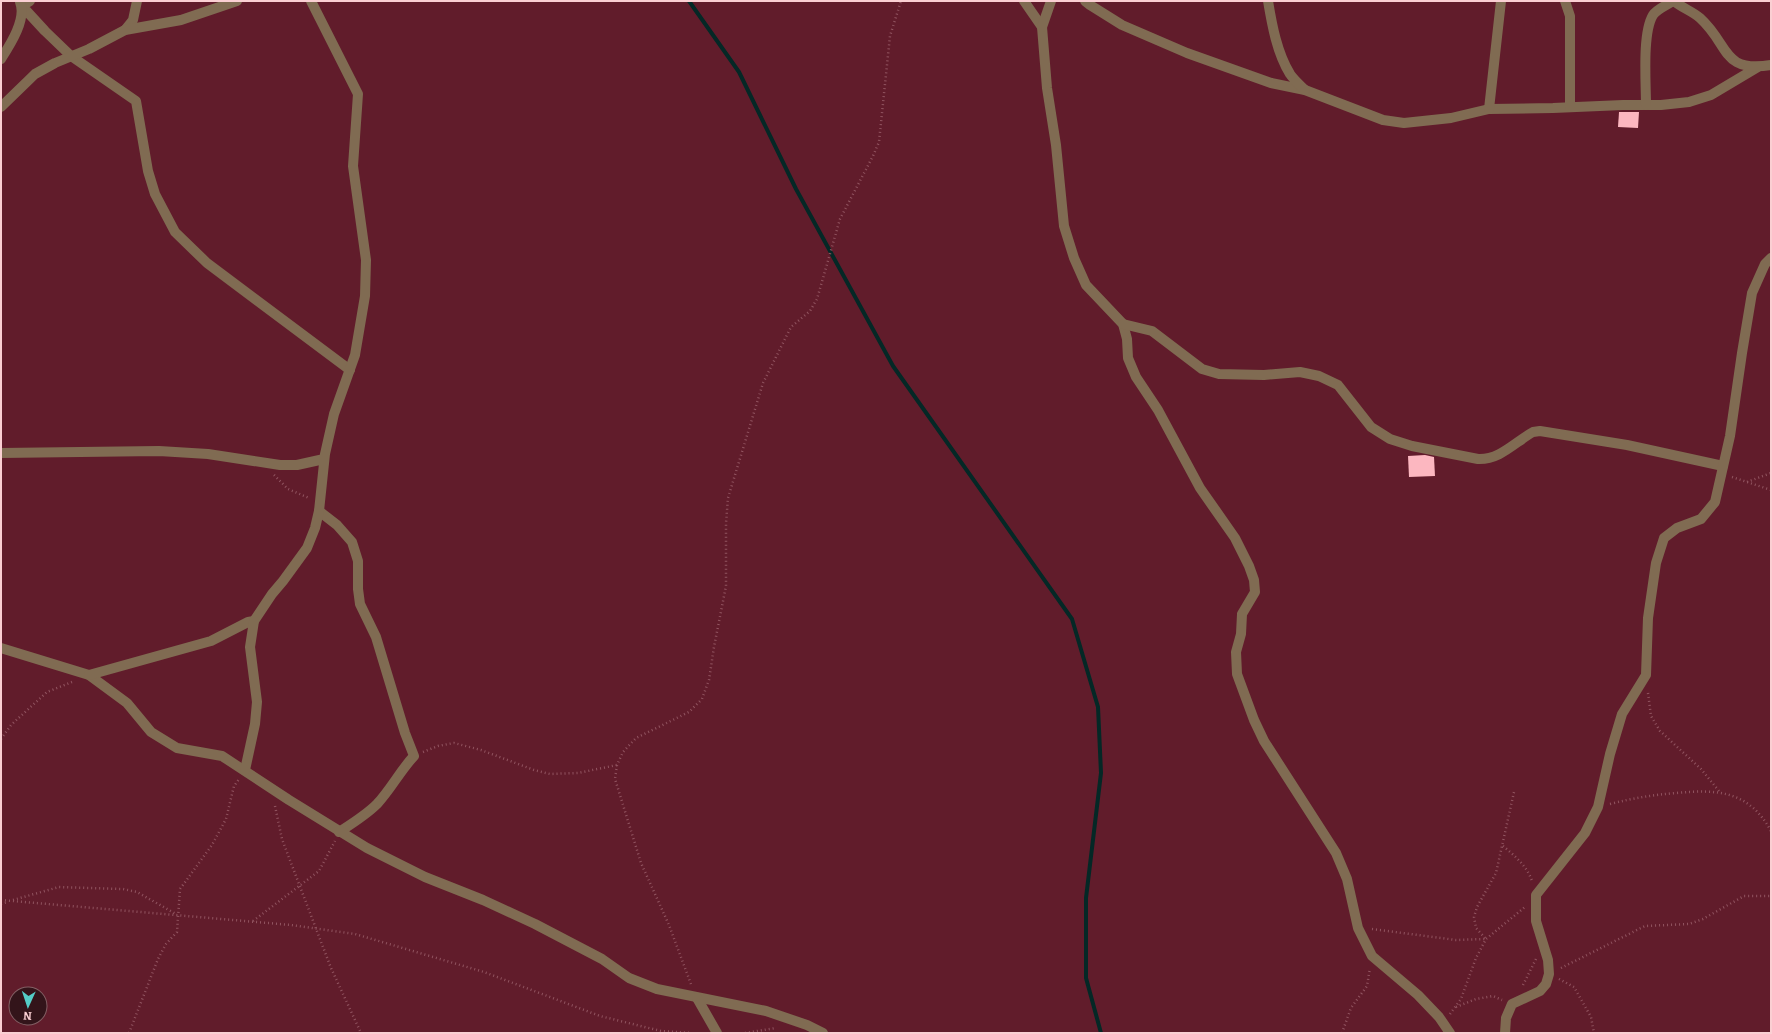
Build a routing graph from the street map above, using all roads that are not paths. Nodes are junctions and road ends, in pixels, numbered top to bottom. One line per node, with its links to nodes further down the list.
1 (137, 1): 13 (street)
2 (237, 1): 13 (street)
3 (311, 1): 25 (street)
4 (1024, 1): 12 (street)
5 (1051, 1): 12 (street)
6 (1085, 1): 18 (street)
7 (1268, 1): 18 (street)
8 (1501, 1): 22 (street)
9 (1565, 1): 21 (street)
10 (1674, 1): 17 (street); 19 (street)
11 (24, 3): 14 (street); 15 (street)
12 (1042, 27): 24 (street)
13 (125, 30): 14 (street)
14 (71, 56): 20 (street); 25 (street)
15 (1, 59)
16 (1771, 65): 17 (street)
17 (1758, 67): 19 (street)
18 (1305, 90): 22 (street)
19 (1646, 105): 21 (street)
20 (1, 107)
21 (1570, 107): 22 (street)
22 (1489, 109)
23 (1771, 258): 28 (street)
24 (1123, 324): 28 (street); 38 (street)
25 (350, 370): 27 (street)
26 (1, 453): 27 (street)
27 (324, 459): 29 (street)
28 (1723, 466): 39 (street)
29 (319, 511): 30 (street); 34 (street)
30 (254, 621): 32 (street); 33 (street)
31 (1, 648): 32 (street)
32 (89, 675): 33 (street)
33 (245, 770): 34 (street)
34 (339, 832): 35 (street)
35 (697, 998): 36 (street); 37 (street)
36 (717, 1033)
37 (823, 1033)
38 (1450, 1033)
39 (1505, 1033)

